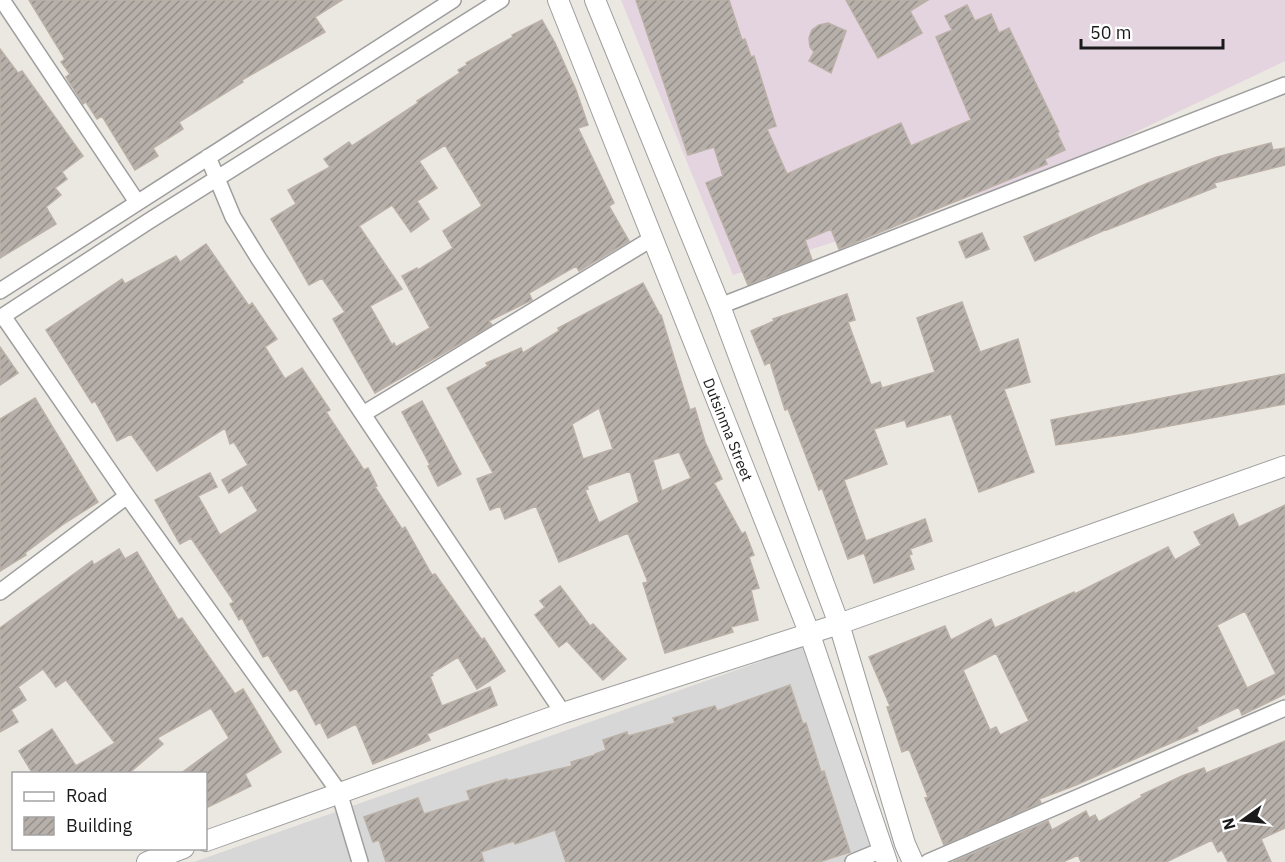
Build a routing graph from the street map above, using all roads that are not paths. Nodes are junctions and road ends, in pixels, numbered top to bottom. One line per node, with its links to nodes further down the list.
1 (2, 0): 9 (street)
2 (453, 0): 7 (street)
3 (501, 0): 8 (street)
4 (558, 0): 10 (street, Dutsinma Street)
5 (595, 0): 12 (street)
6 (1285, 85): 12 (street)
7 (208, 157): 8 (street); 9 (street)
8 (217, 179): 13 (street); 14 (street)
9 (137, 202): 11 (street)
10 (653, 238): 14 (street); 19 (street, Dutsinma Street)
11 (0, 291)
12 (720, 306): 18 (street)
13 (2, 317): 16 (street)
14 (363, 414): 21 (street)
15 (1285, 466): 18 (street)
16 (127, 496): 17 (street); 22 (street)
17 (0, 592)
18 (839, 624): 19 (street); 29 (street)
19 (809, 632): 21 (street); 25 (street, Dutsinma Street)
20 (1285, 708): 30 (street)
21 (563, 713): 22 (street)
22 (339, 792): 23 (street); 27 (street)
23 (207, 841)
24 (181, 850): 26 (street)
25 (884, 856): 28 (street)
26 (147, 862)
27 (360, 862)
28 (853, 862)
29 (913, 862)
30 (928, 862)

